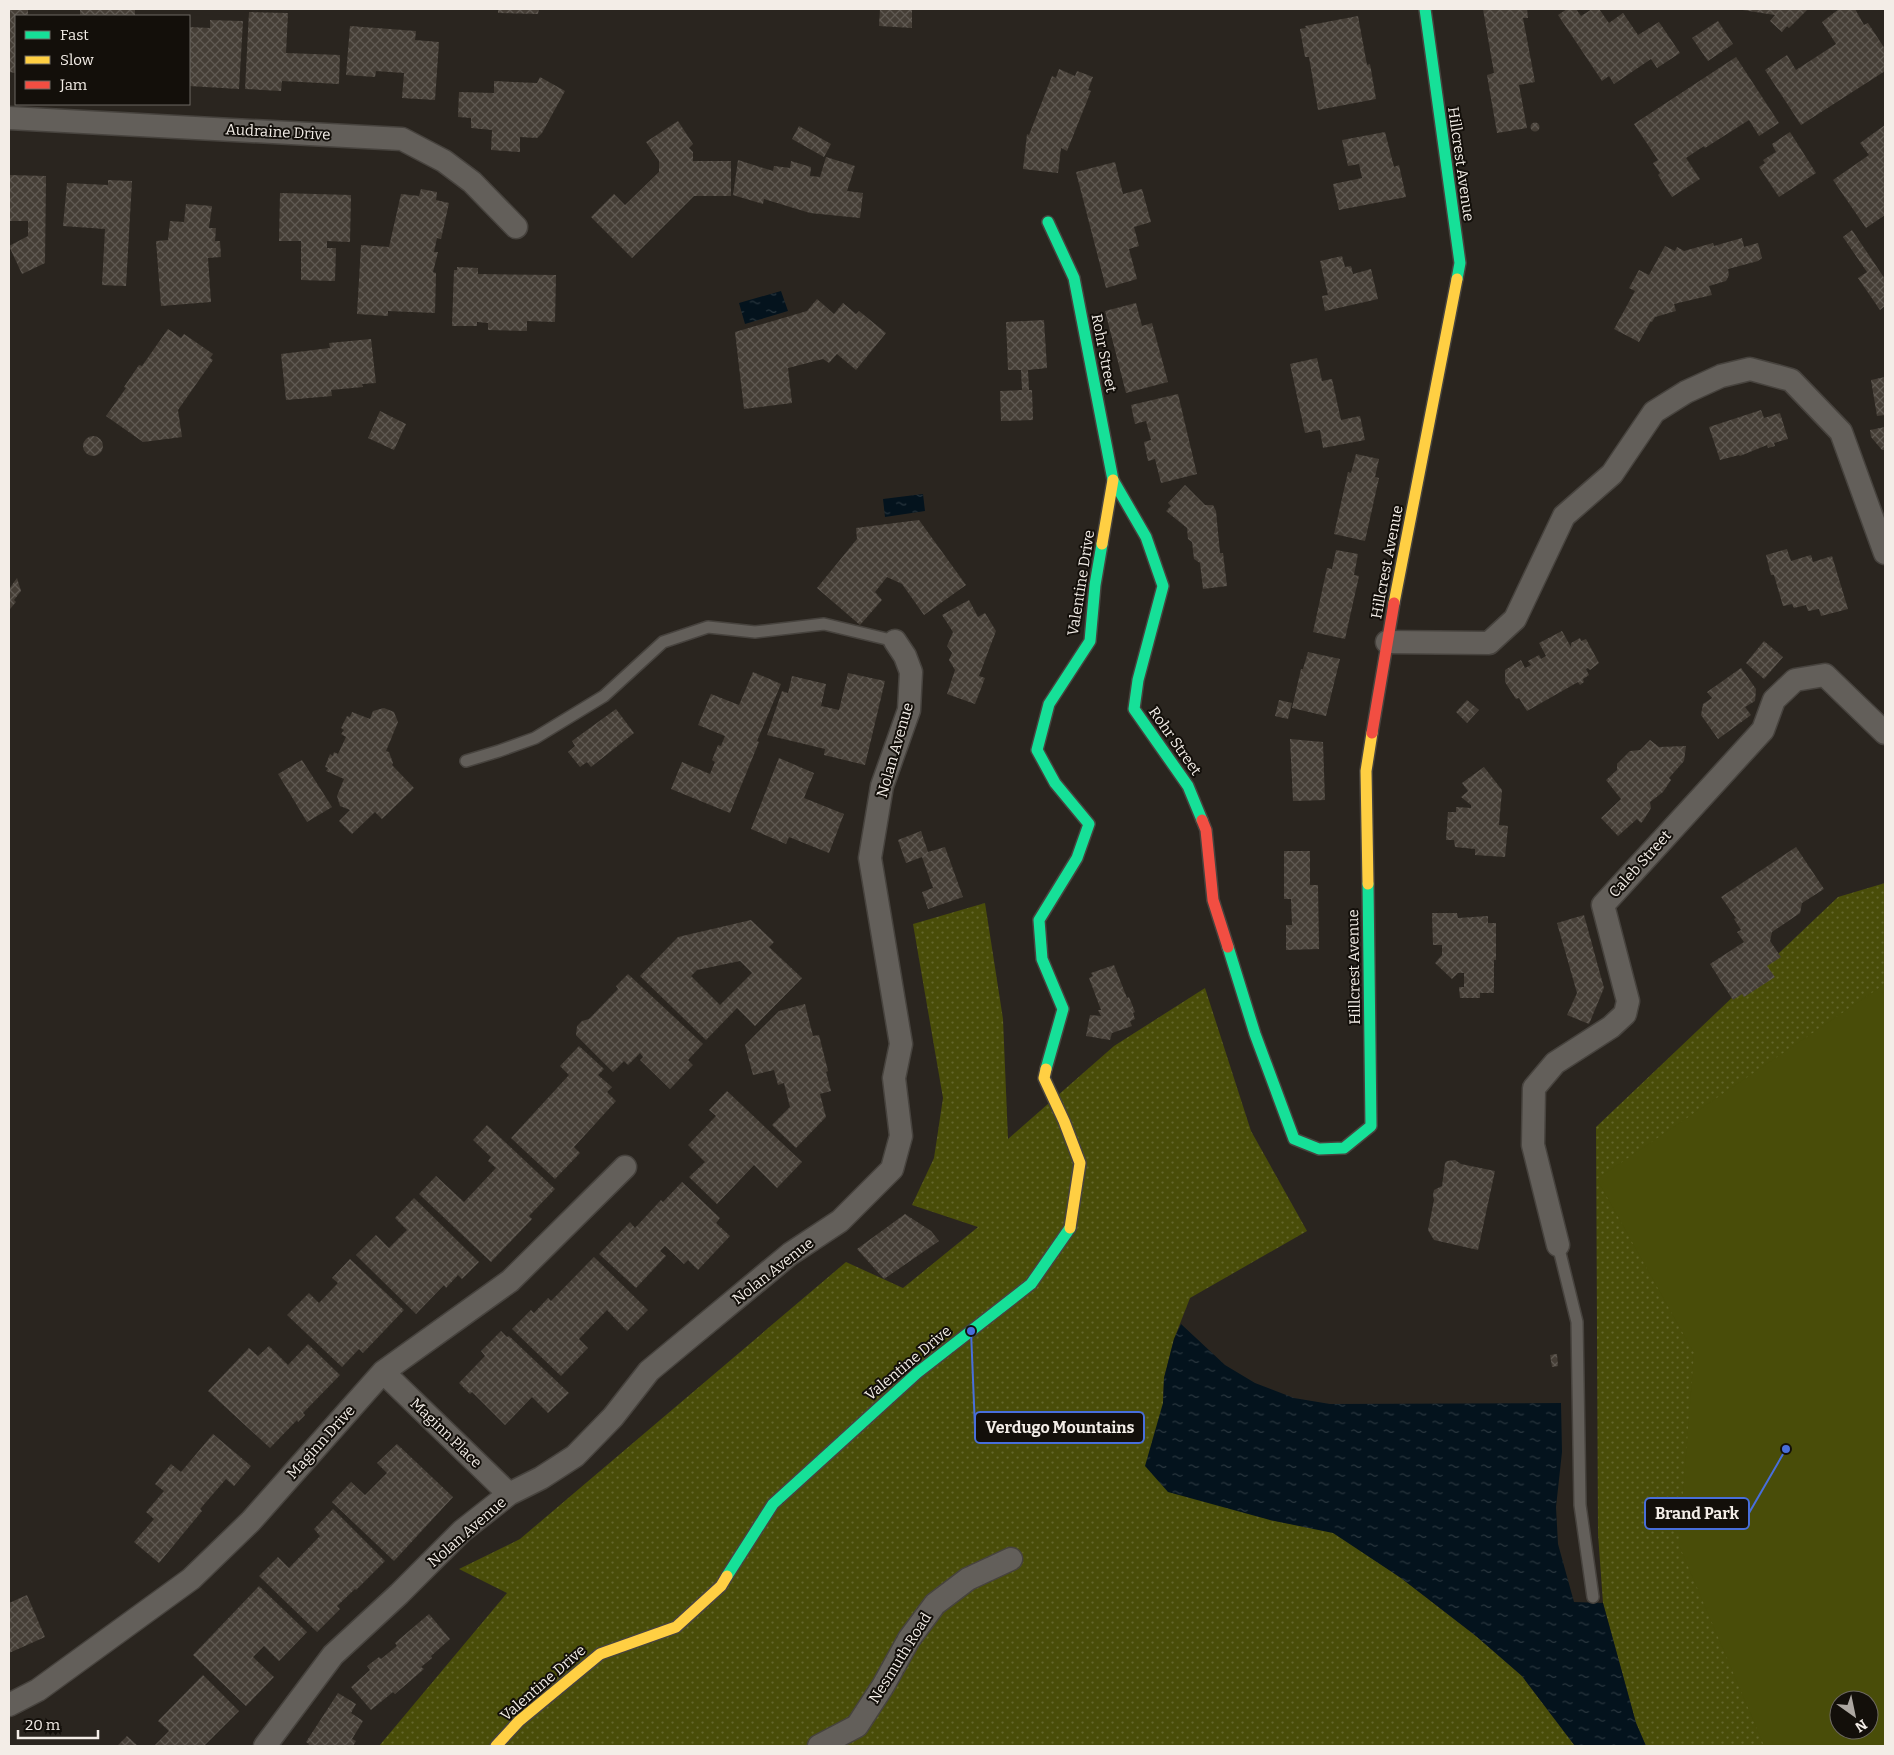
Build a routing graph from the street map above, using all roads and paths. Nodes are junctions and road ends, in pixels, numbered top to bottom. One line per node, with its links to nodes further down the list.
1 (1425, 9): 8 (street, Hillcrest Avenue)
2 (9, 118): 4 (street, Audraine Drive)
3 (1048, 222): 5 (street, Rohr Street)
4 (516, 228)
5 (1113, 480): 11 (street, Rohr Street); 20 (street, Valentine Drive)
6 (1885, 553): 8 (street)
7 (895, 640): 10 (lane); 15 (street, Nolan Avenue)
8 (1387, 642): 11 (street, Hillcrest Avenue)
9 (1885, 733): 13 (street, Caleb Street)
10 (466, 761)
11 (1371, 1126)
12 (625, 1167): 14 (street, Maginn Drive)
13 (1558, 1245): 17 (lane)
14 (383, 1372): 15 (street, Maginn Place); 18 (street, Maginn Drive)
15 (509, 1494): 19 (street, Nolan Avenue)
16 (1011, 1559): 21 (street, Nesmuth Road)
17 (1593, 1597)
18 (9, 1705)
19 (264, 1746)
20 (496, 1746)
21 (819, 1746)

